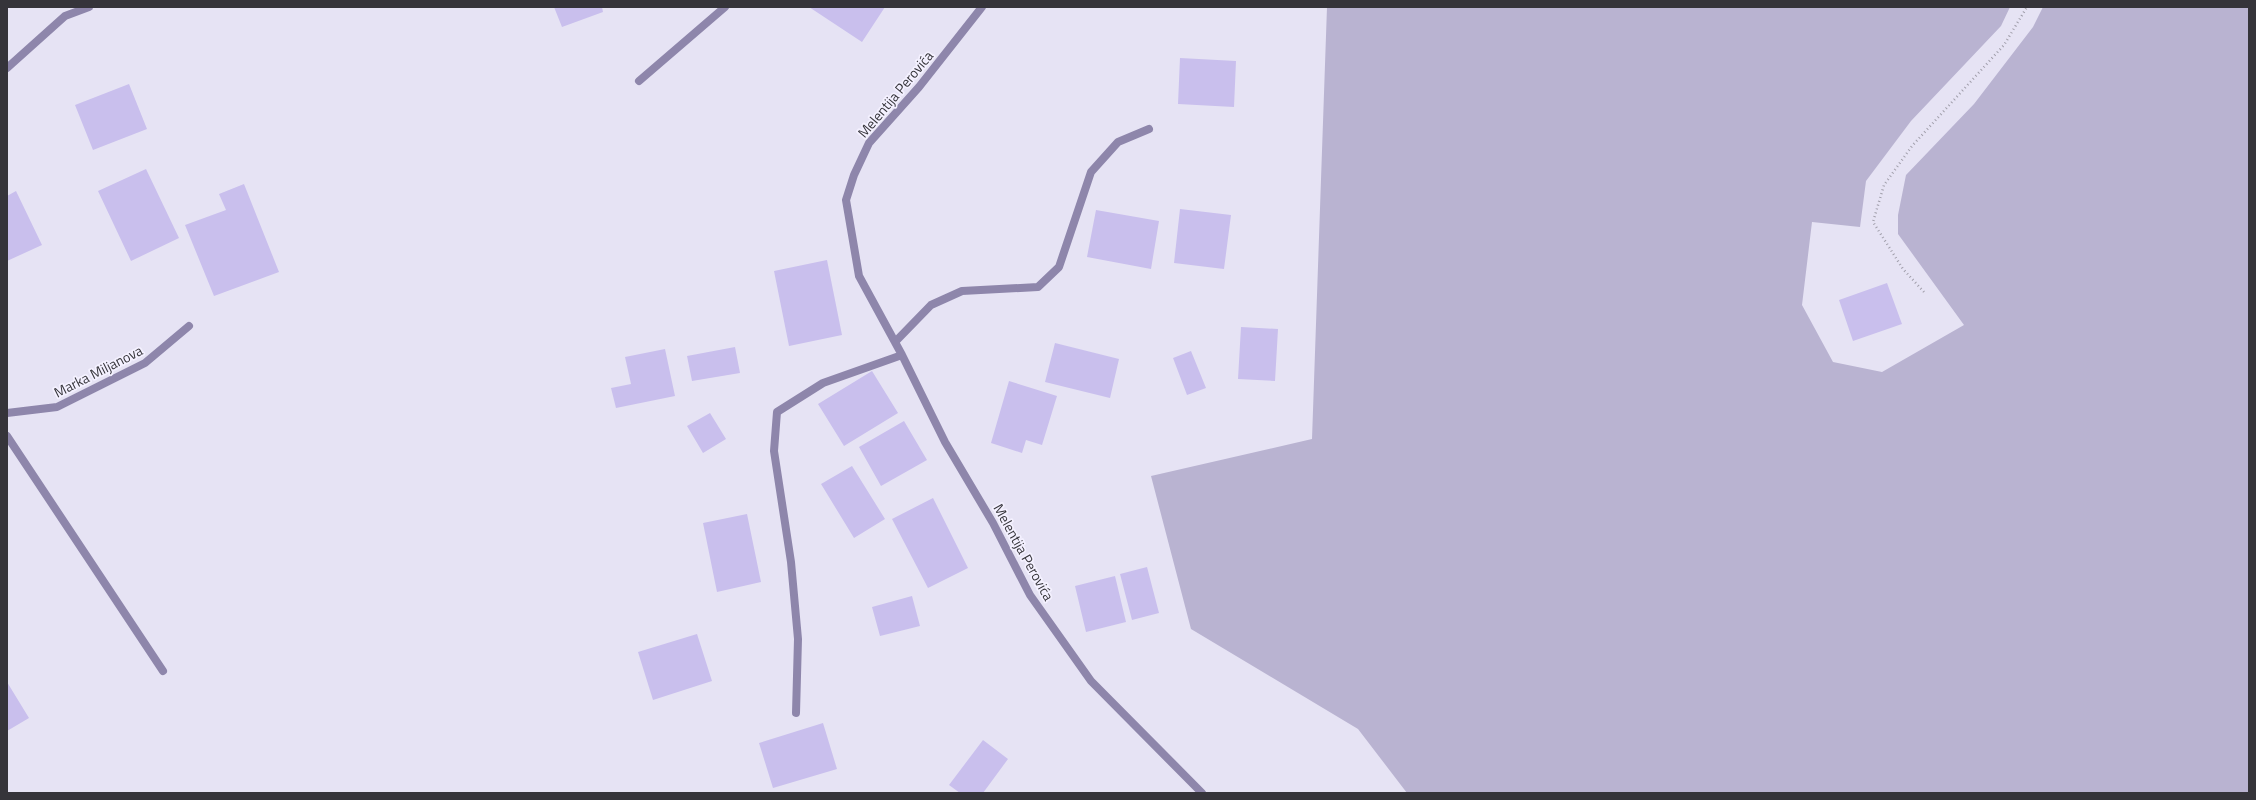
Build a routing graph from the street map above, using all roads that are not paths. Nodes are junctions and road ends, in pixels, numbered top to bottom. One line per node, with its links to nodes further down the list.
1 (89, 7): 4 (street)
2 (725, 7): 5 (street)
3 (982, 7): 8 (street, Melentija Perovića)
4 (7, 68)
5 (639, 81)
6 (1149, 129): 8 (street)
7 (189, 326): 10 (street, Marka Miljanova)
8 (895, 342): 9 (street, Melentija Perovića)
9 (902, 355): 13 (street); 14 (street, Melentija Perovića)
10 (7, 413)
11 (7, 436): 12 (street)
12 (163, 671)
13 (796, 713)
14 (1202, 793)

